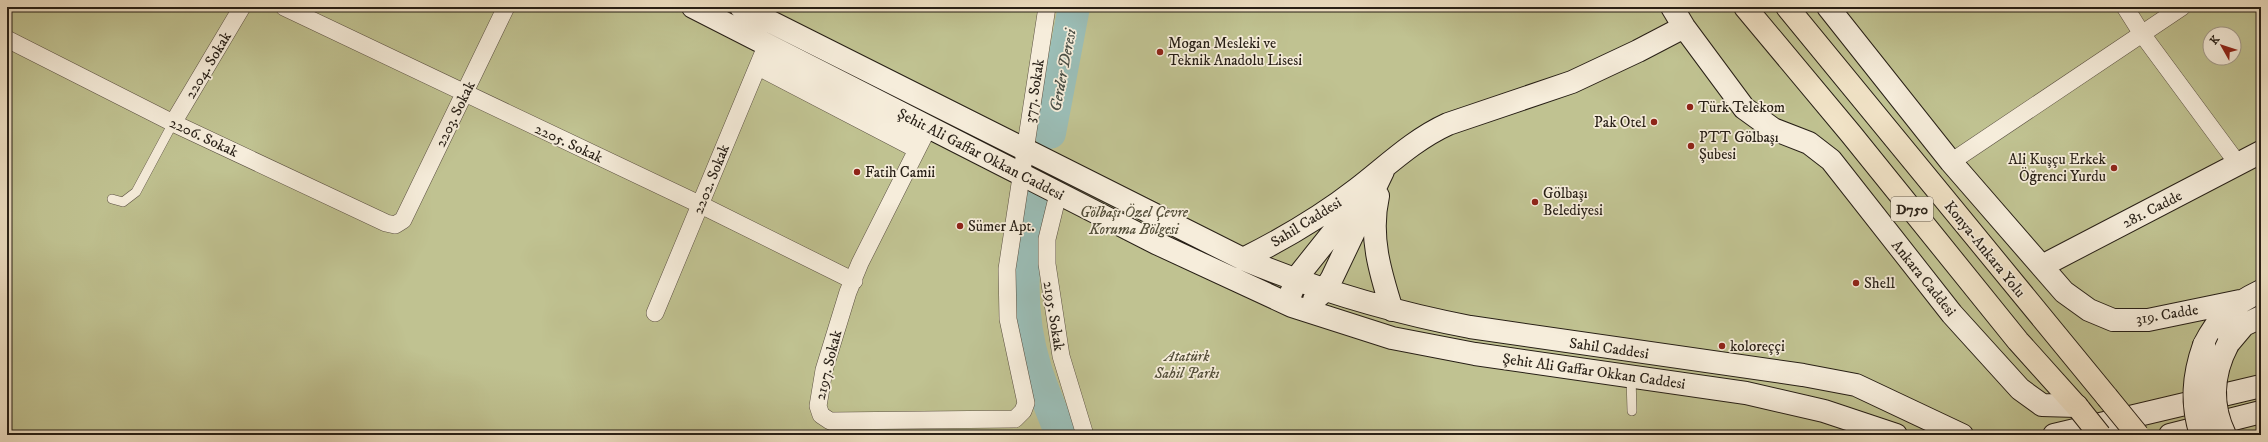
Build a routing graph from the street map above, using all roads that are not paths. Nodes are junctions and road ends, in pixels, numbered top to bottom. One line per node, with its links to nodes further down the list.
1 (242, 7): 19 (street, 2204. Sokak)
2 (284, 7): 18 (street, 2205. Sokak)
3 (506, 7): 18 (street, 2203. Sokak)
4 (693, 7): 16 (street, Şehit Ali Gaffar Okkan Caddesi)
5 (1047, 7): 21 (street, 377. Sokak)
6 (1672, 7): 13 (street, Ankara Caddesi)
7 (1745, 7): 44 (highway, D750)
8 (1787, 7): 52 (highway, Konya-Ankara Yolu / D750, bridge)
9 (1828, 7): 23 (street)
10 (2125, 7): 14 (street)
11 (2182, 7): 14 (street)
12 (744, 8): 21 (street, Şehit Ali Gaffar Okkan Caddesi)
13 (1684, 27): 25 (street, Sahil Caddesi); 44 (street, Ankara Caddesi)
14 (2142, 34): 23 (street); 24 (street)
15 (7, 39): 19 (street, 2206. Sokak)
16 (767, 44): 20 (street, Şehit Ali Gaffar Okkan Caddesi); 29 (street, 2202. Sokak)
17 (764, 70): 17 (street)
18 (464, 93): 29 (street, 2205. Sokak); 30 (street, 2203. Sokak)
19 (173, 123): 28 (lane); 30 (street, 2206. Sokak)
20 (928, 126): 26 (street, Şehit Ali Gaffar Okkan Caddesi); 34 (street, 2197. Sokak)
21 (1024, 150): 26 (street, 377. Sokak); 31 (street, Şehit Ali Gaffar Okkan Caddesi)
22 (2261, 152): 24 (street, 281. Cadde)
23 (1951, 162): 32 (street)
24 (2238, 164): 32 (street, 281. Cadde)
25 (1385, 166): 31 (street, Sahil Caddesi); 33 (street); 35 (street); 39 (street)
26 (1021, 175): 27 (street, Şehit Ali Gaffar Okkan Caddesi); 34 (street, 2197. Sokak)
27 (1058, 194): 38 (street, Şehit Ali Gaffar Okkan Caddesi); 47 (street, 2195. Sokak)
28 (112, 199)
29 (701, 205): 34 (street, 2205. Sokak); 40 (street, 2202. Sokak)
30 (403, 220)
31 (1243, 259): 33 (street, Şehit Ali Gaffar Okkan Caddesi)
32 (2042, 266): 37 (street, 319. Cadde)
33 (1290, 278): 35 (street, Şehit Ali Gaffar Okkan Caddesi); 38 (street)
34 (854, 281)
35 (1324, 291): 38 (street); 39 (street, Şehit Ali Gaffar Okkan Caddesi)
36 (2261, 291): 37 (street, 319. Cadde)
37 (2240, 301): 54 (street, 319. Cadde, bridge)
38 (1284, 302): 42 (street, Şehit Ali Gaffar Okkan Caddesi)
39 (1392, 310): 49 (street, Sahil Caddesi)
40 (655, 313)
41 (2261, 317): 55 (street, bridge)
42 (1631, 377): 45 (lane); 48 (street, Şehit Ali Gaffar Okkan Caddesi)
43 (2261, 386): 50 (street)
44 (2078, 408): 51 (highway, D750, bridge)
45 (1632, 411)
46 (2261, 412): 53 (street)
47 (1085, 435)
48 (1896, 435)
49 (1962, 435)
50 (2054, 435)
51 (2100, 435)
52 (2138, 435)
53 (2170, 435)
54 (2201, 435)
55 (2225, 435)

